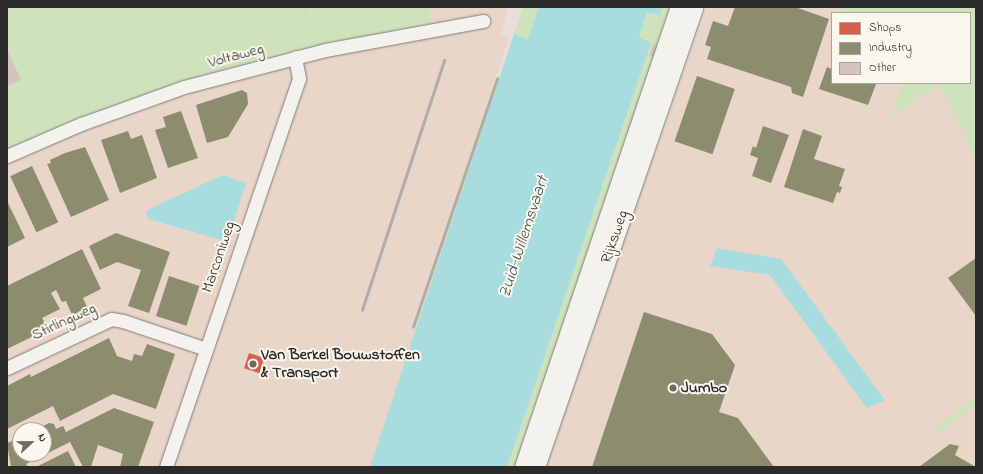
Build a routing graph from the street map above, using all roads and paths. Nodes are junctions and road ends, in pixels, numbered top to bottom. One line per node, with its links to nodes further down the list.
1 (678, 7): 9 (main road, Rijksweg)
2 (694, 7): 10 (main road, Rijksweg)
3 (483, 21): 4 (street, Voltaweg)
4 (295, 57): 5 (street, Voltaweg); 6 (street, Marconiweg)
5 (7, 156)
6 (206, 349): 7 (street, Stirlingweg); 8 (street, Marconiweg)
7 (7, 368)
8 (166, 467)
9 (522, 467)
10 (536, 467)

